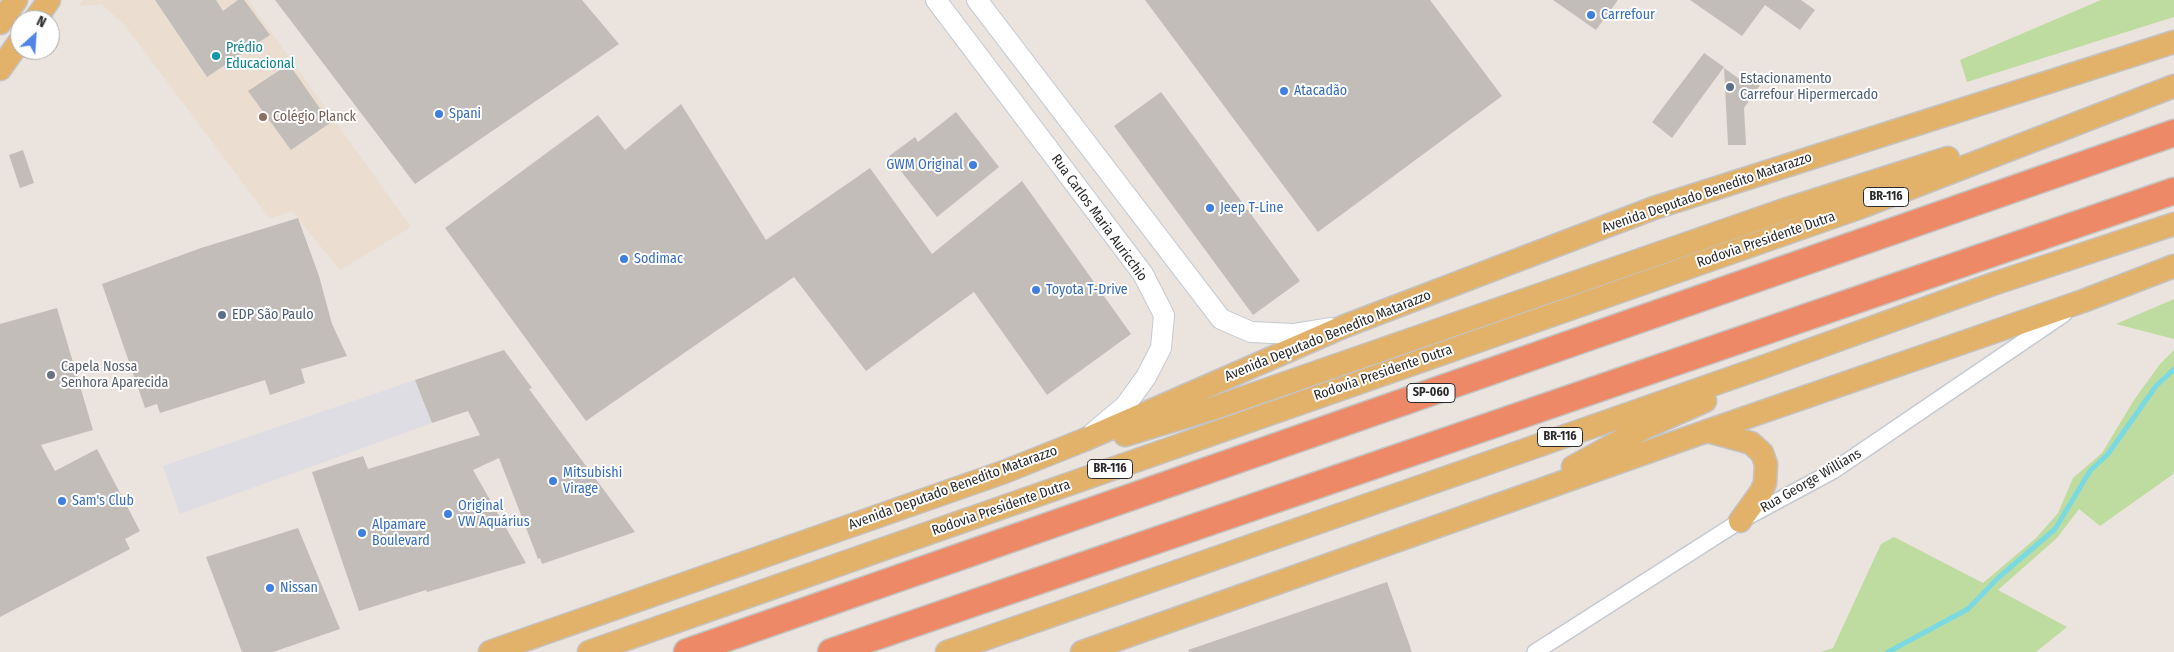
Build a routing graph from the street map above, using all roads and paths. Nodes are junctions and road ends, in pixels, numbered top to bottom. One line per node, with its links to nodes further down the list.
1 (16, 0): 4 (main road)
2 (936, 0): 18 (main road, Rua Carlos Maria Auricchio)
3 (977, 0): 15 (main road)
4 (0, 23)
5 (2174, 42): 15 (main road, Avenida Deputado Benedito Matarazzo)
6 (10, 54): 7 (main road)
7 (0, 68)
8 (2174, 86): 9 (main road, Rodovia Presidente Dutra / BR-116)
9 (2138, 98): 19 (main road); 23 (main road, Rodovia Presidente Dutra / BR-116)
10 (2174, 133): 24 (highway, SP-060)
11 (2174, 191): 25 (highway)
12 (2174, 224): 16 (main road, BR-116)
13 (2174, 266): 14 (main road)
14 (2083, 301): 17 (main road); 21 (street, Rua George Willians)
15 (1345, 326): 18 (main road, Avenida Deputado Benedito Matarazzo)
16 (1822, 345): 20 (main road); 26 (main road, BR-116)
17 (1707, 431): 20 (main road); 21 (main road)
18 (1084, 440): 19 (main road, Avenida Deputado Benedito Matarazzo)
19 (1004, 472): 22 (main road, Avenida Deputado Benedito Matarazzo)
20 (1532, 493): 27 (main road)
21 (1740, 521): 28 (street, Rua George Willians)
22 (490, 652)
23 (589, 652)
24 (687, 652)
25 (831, 652)
26 (947, 652)
27 (1082, 652)
28 (1535, 652)

